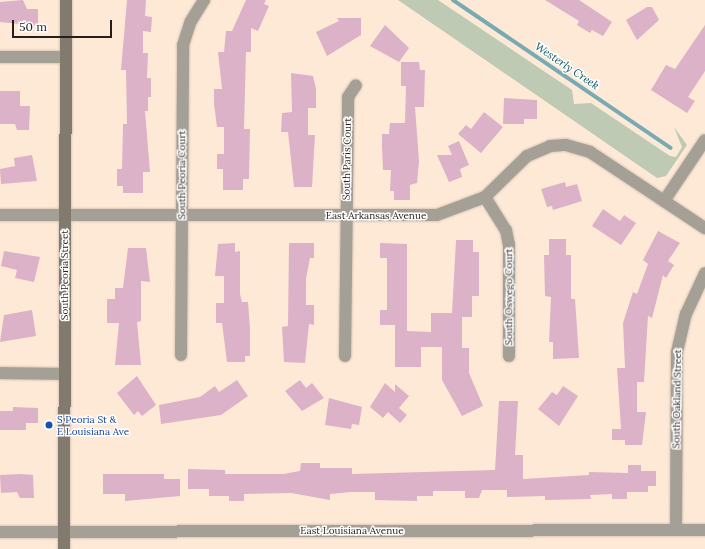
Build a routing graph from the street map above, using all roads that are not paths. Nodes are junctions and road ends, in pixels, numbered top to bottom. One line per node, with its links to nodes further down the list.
1 (66, 0): 4 (main road, South Peoria Street)
2 (204, 0): 11 (street, South Peoria Court)
3 (0, 57): 4 (street)
4 (66, 57): 10 (main road, South Peoria Street)
5 (356, 85): 12 (street, South Paris Court)
6 (705, 140): 8 (street)
7 (485, 197): 8 (street, East Arkansas Avenue); 12 (street, East Arkansas Avenue); 17 (street, South Oswego Court)
8 (664, 201): 13 (street, East Arkansas Avenue)
9 (0, 215): 10 (street, East Arkansas Avenue)
10 (66, 215): 11 (street, East Arkansas Avenue); 19 (main road, South Peoria Street)
11 (182, 215): 12 (street, East Arkansas Avenue); 15 (street, South Peoria Court)
12 (346, 216): 16 (street, South Paris Court)
13 (705, 228)
14 (705, 273): 20 (street, South Oakland Street)
15 (181, 355)
16 (345, 356)
17 (509, 356)
18 (0, 373): 19 (street)
19 (65, 374): 23 (main road, South Peoria Street)
20 (676, 530): 21 (street, East Louisiana Avenue); 23 (street, East Louisiana Avenue)
21 (705, 530)
22 (0, 532): 23 (street, East Louisiana Avenue)
23 (64, 532): 24 (main road, South Peoria Street)
24 (64, 549)

